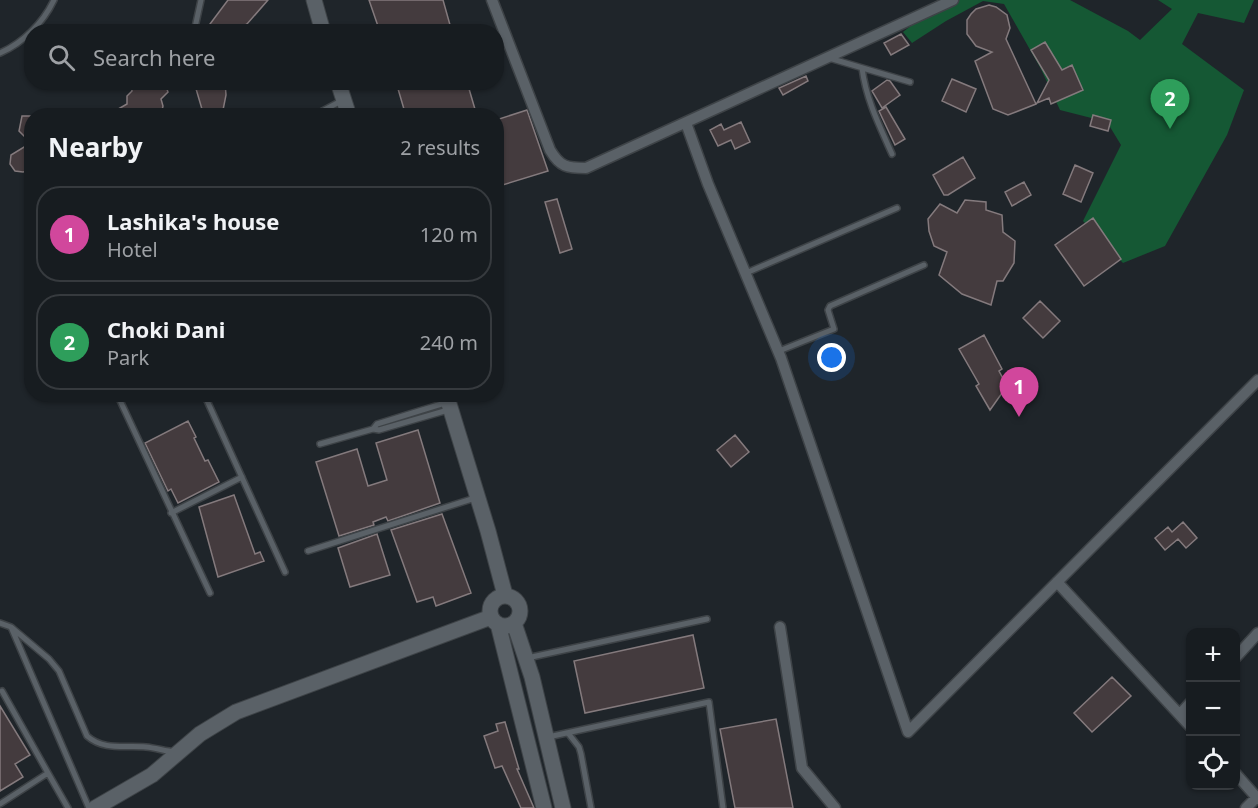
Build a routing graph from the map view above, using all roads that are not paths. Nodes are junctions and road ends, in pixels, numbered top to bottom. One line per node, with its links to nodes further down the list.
1 (54, 0): 6 (lane)
2 (201, 0): 7 (lane)
3 (314, 0): 8 (street)
4 (492, 0): 9 (street)
5 (953, 0): 13 (street)
6 (36, 24)
7 (196, 24)
8 (321, 24)
9 (501, 24)
10 (504, 31): 20 (street)
11 (24, 39): 12 (lane)
12 (0, 53)
13 (827, 58): 14 (lane); 20 (street)
14 (862, 68): 15 (lane); 21 (lane)
15 (910, 82)
16 (341, 90): 17 (street)
17 (344, 100): 18 (lane); 19 (street)
18 (328, 108)
19 (346, 108)
20 (686, 123): 24 (street)
21 (892, 154)
22 (897, 208): 24 (lane)
23 (924, 265): 25 (lane)
24 (746, 273): 25 (street)
25 (778, 351): 36 (street)
26 (1258, 380): 36 (street)
27 (121, 402): 33 (lane)
28 (208, 402): 31 (lane)
29 (448, 402): 30 (lane); 32 (street)
30 (320, 444)
31 (242, 477): 33 (lane); 35 (lane)
32 (476, 497): 34 (lane); 38 (street)
33 (171, 513): 37 (lane)
34 (308, 551)
35 (285, 572)
36 (1058, 582): 50 (street)
37 (210, 593)
38 (505, 596): 40 (street); 42 (street)
39 (707, 619): 47 (lane)
40 (494, 621): 42 (street); 54 (street); 62 (street)
41 (0, 623): 43 (lane)
42 (514, 623): 47 (street)
43 (11, 627): 54 (lane); 60 (lane)
44 (780, 627): 66 (street)
45 (1258, 633): 46 (street)
46 (1240, 653)
47 (526, 658): 53 (street)
48 (2, 691): 55 (lane)
49 (1186, 708): 50 (street)
50 (1180, 714): 51 (street)
51 (1186, 721)
52 (568, 733): 53 (lane); 64 (lane); 65 (lane)
53 (546, 738): 63 (street)
54 (179, 753): 61 (street)
55 (48, 773): 58 (lane); 59 (lane)
56 (1240, 779): 57 (street)
57 (1257, 798): 67 (street)
58 (0, 804)
59 (68, 808)
60 (89, 808)
61 (95, 808)
62 (544, 808)
63 (563, 808)
64 (591, 808)
65 (723, 808)
66 (835, 808)
67 (1246, 808)

